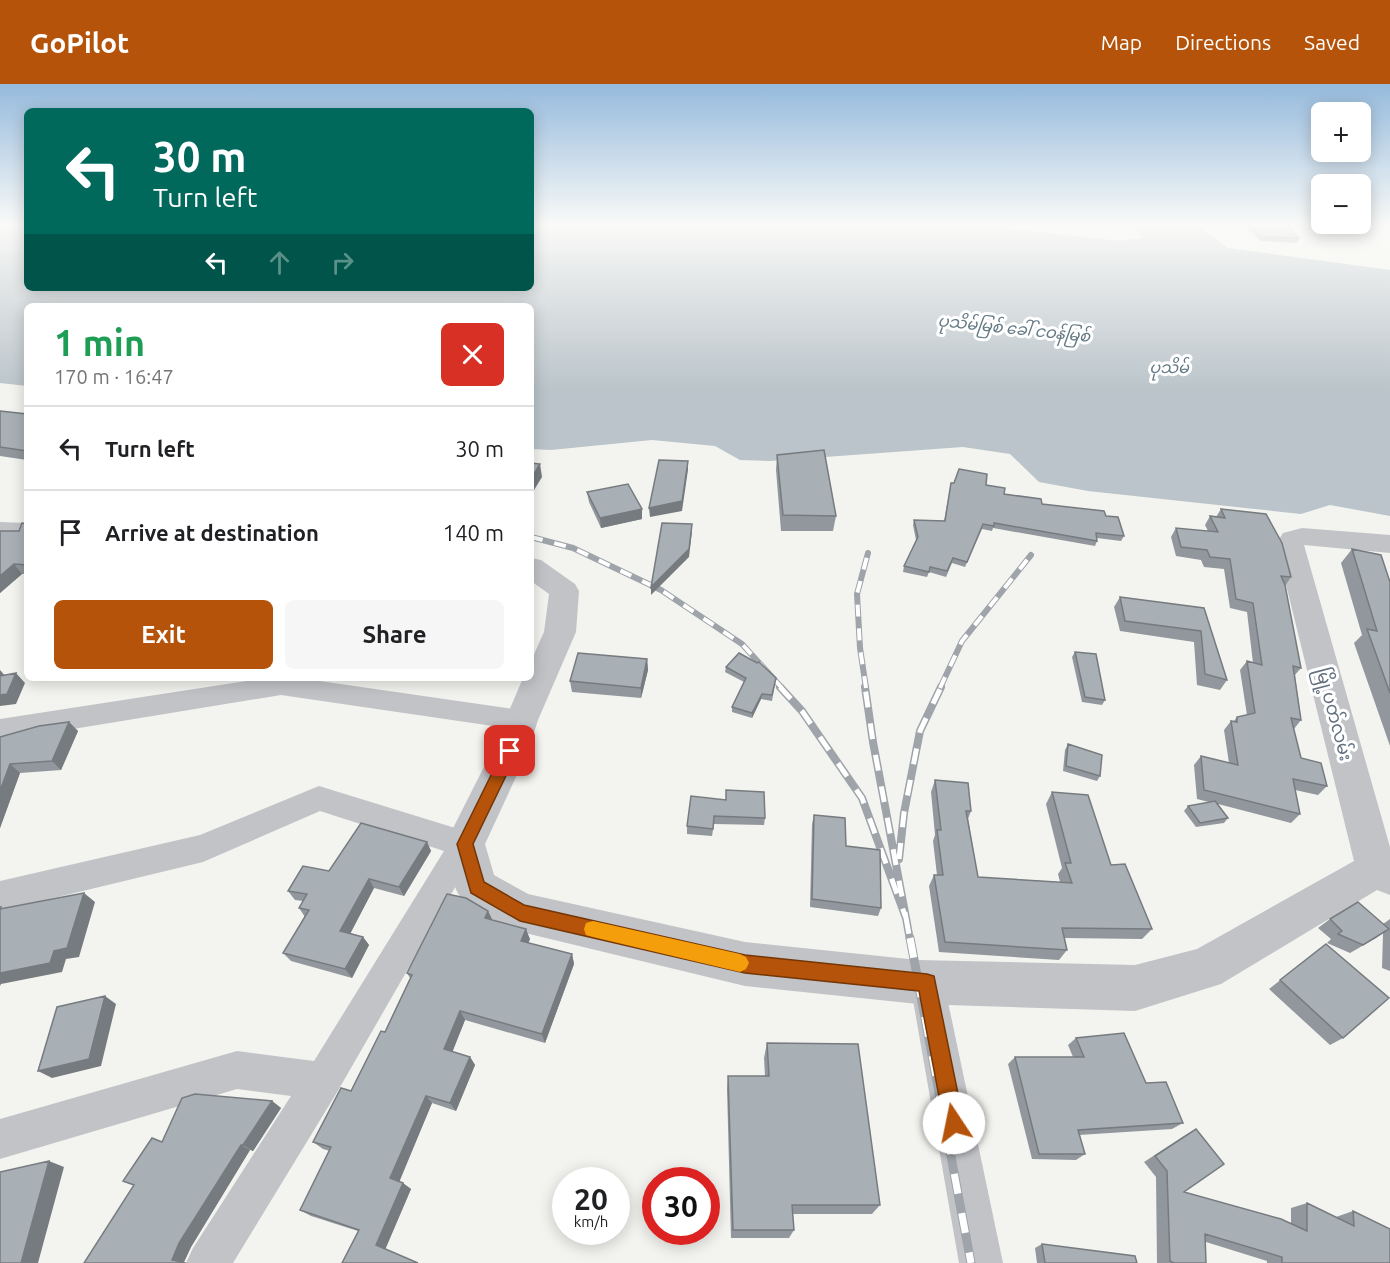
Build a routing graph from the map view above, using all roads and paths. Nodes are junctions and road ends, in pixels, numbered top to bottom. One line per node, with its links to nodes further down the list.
1 (0, 530): 2 (street)
2 (24, 531)
3 (1390, 544): 8 (street, မြို့ပတ်လမ်း)
4 (534, 569): 5 (street)
5 (520, 720): 6 (street); 7 (street)
6 (0, 730)
7 (465, 844): 9 (street); 10 (street); 11 (street)
8 (1383, 873): 10 (street)
9 (0, 896)
10 (927, 983): 14 (street)
11 (323, 1081): 12 (street); 13 (street)
12 (0, 1139)
13 (208, 1263)
14 (981, 1263)

